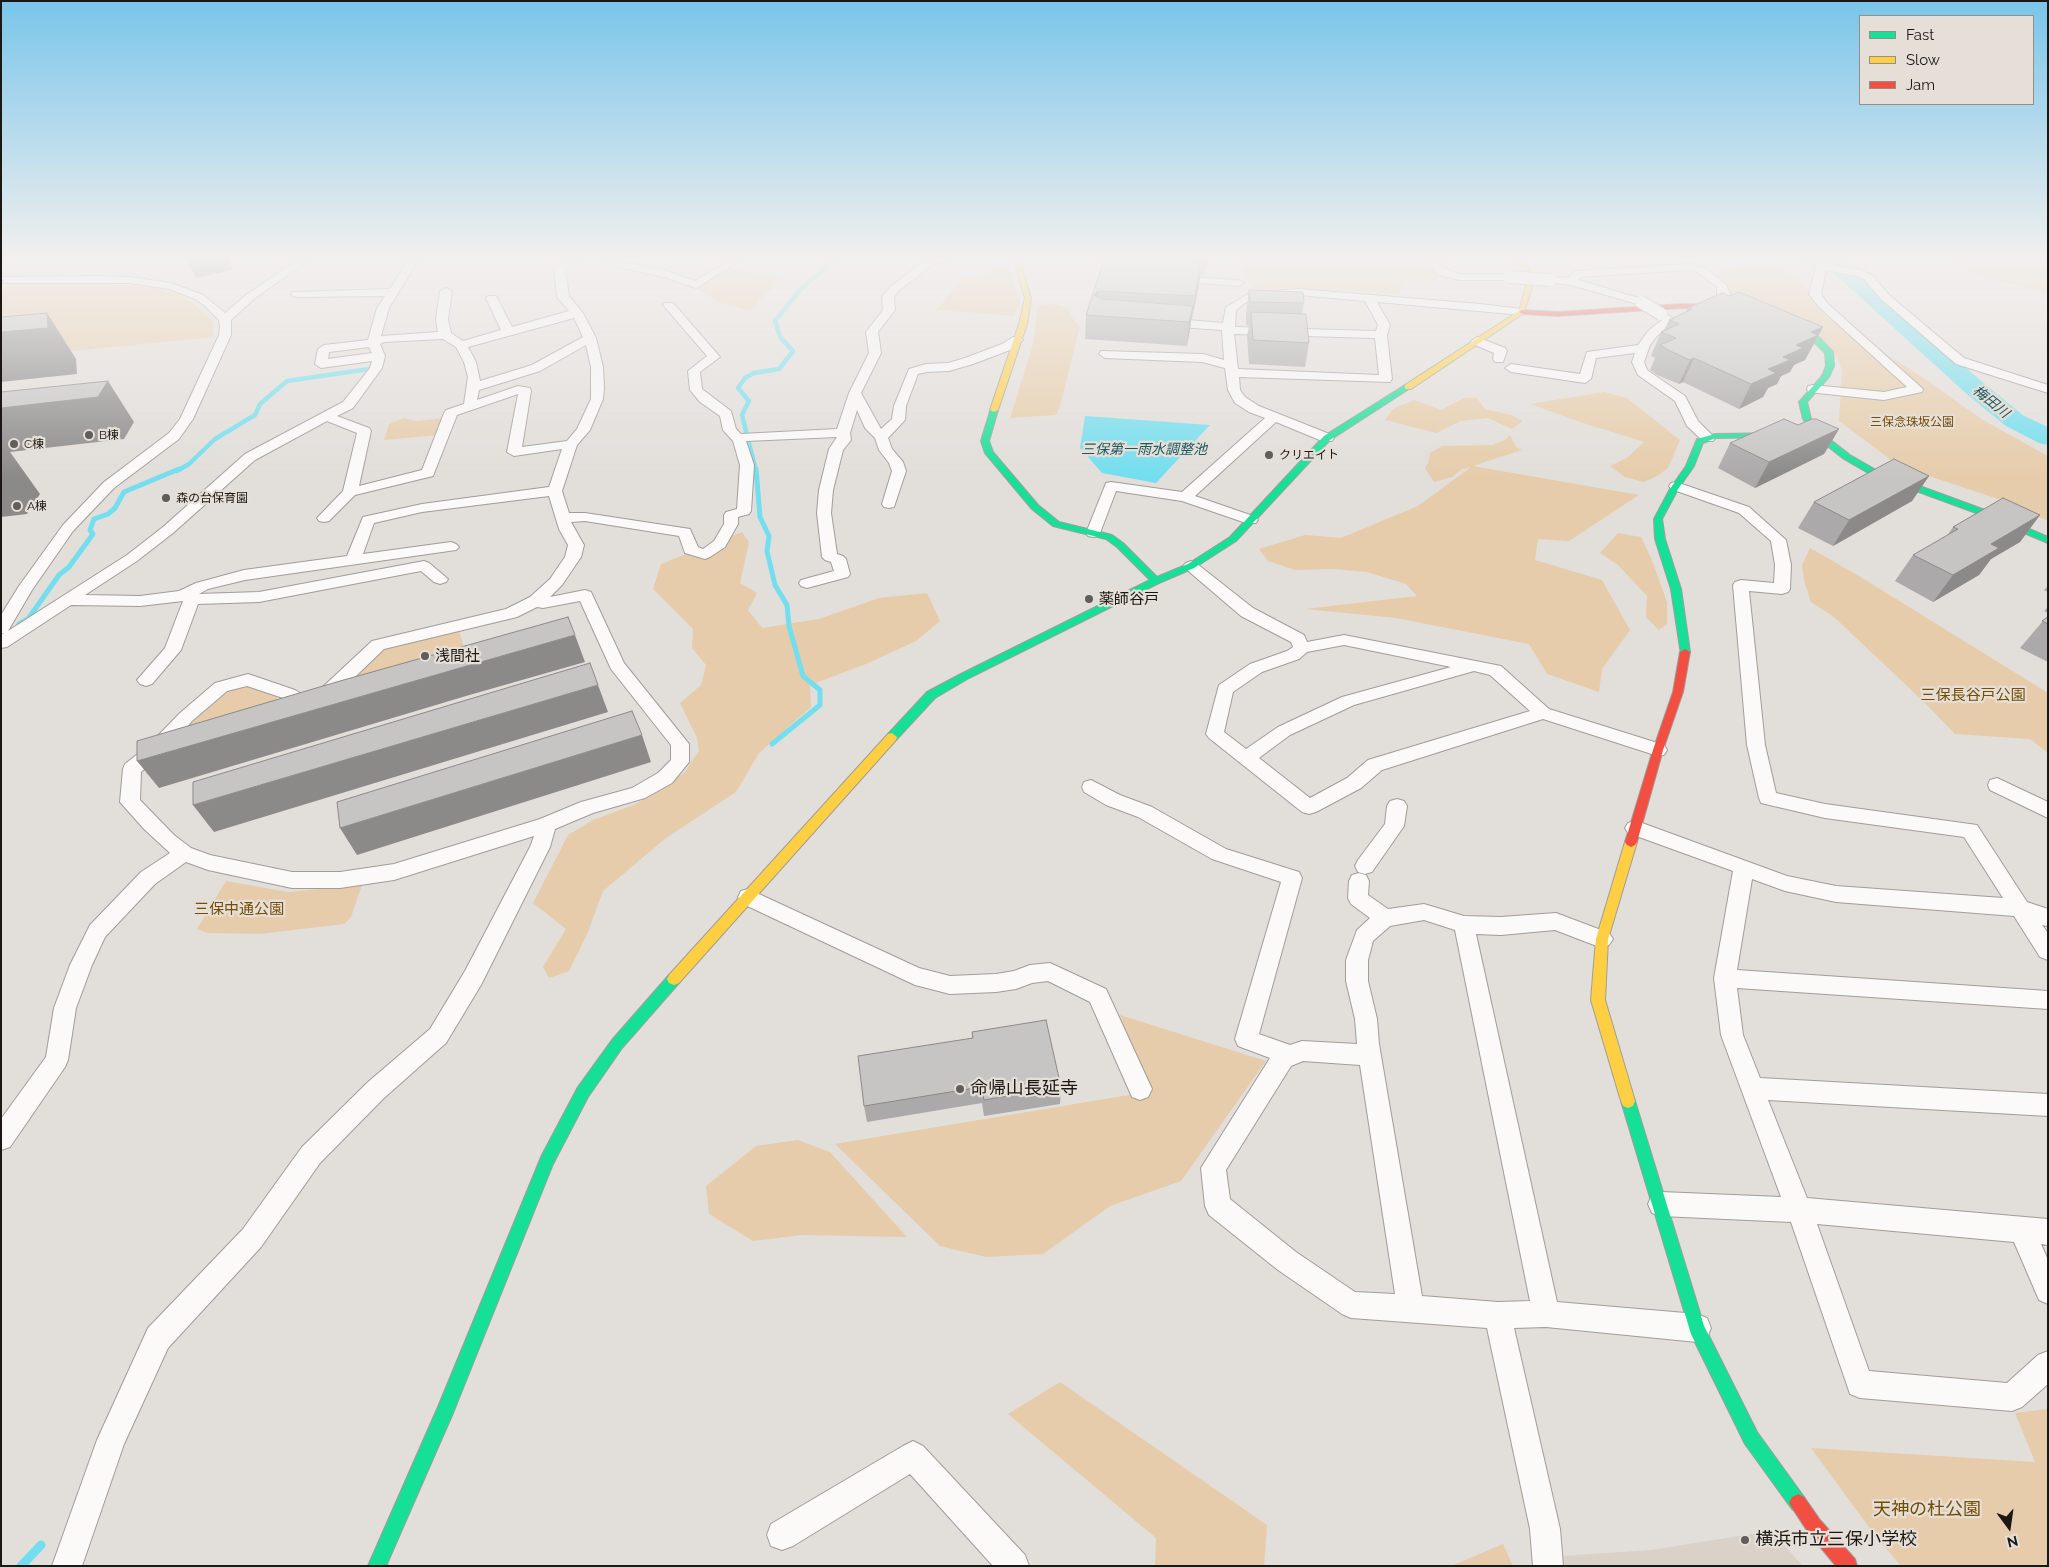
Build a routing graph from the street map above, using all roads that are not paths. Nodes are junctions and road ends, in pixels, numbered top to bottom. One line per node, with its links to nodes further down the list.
1 (225, 332): 61 (street)
2 (376, 332): 20 (street)
3 (508, 332): 21 (street)
4 (587, 332): 17 (street)
5 (692, 332): 40 (street)
6 (872, 332): 31 (street)
7 (1020, 332): 18 (street)
8 (1228, 332): 27 (street)
9 (1308, 332): 16 (street)
10 (1491, 332): 19 (street)
11 (1654, 332): 22 (street, bridge)
12 (1801, 332): 29 (street)
13 (1856, 332): 29 (street)
14 (1927, 332): 30 (street)
15 (444, 335): 20 (street); 21 (street)
16 (1381, 335): 27 (street)
17 (590, 338): 28 (street); 41 (street)
18 (1017, 340): 37 (street); 50 (street)
19 (1477, 341): 25 (street); 38 (street)
20 (373, 343): 24 (street); 24 (street)
21 (461, 345): 28 (street)
22 (1643, 348): 26 (street); 39 (street)
23 (1105, 354): 27 (street)
24 (379, 356): 33 (street)
25 (1499, 359)
26 (1511, 368)
27 (1231, 370): 34 (street)
28 (474, 387): 32 (street)
29 (1813, 389): 36 (street)
30 (2048, 389)
31 (855, 393): 35 (street); 37 (street)
32 (470, 407): 41 (street); 44 (street)
33 (328, 417): 44 (street); 59 (street)
34 (1274, 417): 38 (street); 45 (street)
35 (843, 433): 40 (street); 57 (street)
36 (1820, 436): 39 (street); 51 (street)
37 (880, 437): 46 (street)
38 (1327, 438): 49 (street)
39 (1708, 438): 42 (street)
40 (739, 440): 48 (street)
41 (571, 444): 43 (street)
42 (1676, 486): 71 (street); 83 (street)
43 (555, 491): 48 (street); 53 (street)
44 (350, 492): 47 (street)
45 (1185, 497): 49 (street); 50 (street)
46 (889, 504)
47 (324, 518)
48 (563, 518): 60 (street)
49 (1251, 520): 54 (street)
50 (1093, 533): 56 (street)
51 (2048, 540)
52 (451, 547): 53 (street)
53 (354, 559): 58 (street)
54 (1191, 566): 56 (street); 63 (street)
55 (440, 579): 58 (street)
56 (1156, 581): 82 (street)
57 (806, 583)
58 (188, 598): 59 (street); 65 (street)
59 (67, 600): 62 (street)
60 (536, 601): 66 (street); 77 (street)
61 (1, 629)
62 (1, 644)
63 (1302, 648): 64 (street); 72 (street)
64 (1474, 666): 68 (street); 72 (street)
65 (146, 680)
66 (304, 703): 67 (street); 70 (street)
67 (284, 709)
68 (1543, 713): 71 (street); 72 (street)
69 (190, 739): 70 (street)
70 (156, 748): 79 (street)
71 (1658, 750): 78 (street)
72 (1246, 758)
73 (1997, 785): 76 (street)
74 (1091, 787): 92 (street)
75 (1397, 806): 81 (street)
76 (2048, 811)
77 (547, 824): 79 (street); 108 (street)
78 (1635, 828): 80 (street); 87 (street)
79 (184, 853): 96 (street)
80 (1744, 867): 83 (street); 89 (street)
81 (1362, 873): 84 (street)
82 (748, 897): 94 (street); 109 (street)
83 (2020, 908): 85 (street); 88 (street)
84 (1385, 918): 86 (street); 91 (street)
85 (2048, 918)
86 (1464, 925): 87 (street); 103 (street)
87 (1602, 939): 97 (street)
88 (2048, 951)
89 (1725, 978): 90 (street); 93 (street)
90 (2048, 1000)
91 (1370, 1054): 92 (street); 102 (street)
92 (1290, 1056): 102 (street)
93 (1754, 1088): 95 (street); 98 (street)
94 (1140, 1090)
95 (2048, 1105)
96 (1, 1138)
97 (1661, 1204): 98 (street); 105 (street)
98 (1799, 1210): 99 (street); 106 (street)
99 (2022, 1231): 100 (street); 101 (street)
100 (2048, 1232)
101 (2048, 1291)
102 (1411, 1308): 104 (street)
103 (1546, 1314): 104 (street); 105 (street)
104 (1498, 1315): 111 (street)
105 (1697, 1328): 112 (street)
106 (2048, 1365)
107 (782, 1535): 110 (street)
108 (67, 1566)
109 (377, 1566)
110 (1014, 1566)
111 (1548, 1566)
112 (1848, 1566)

